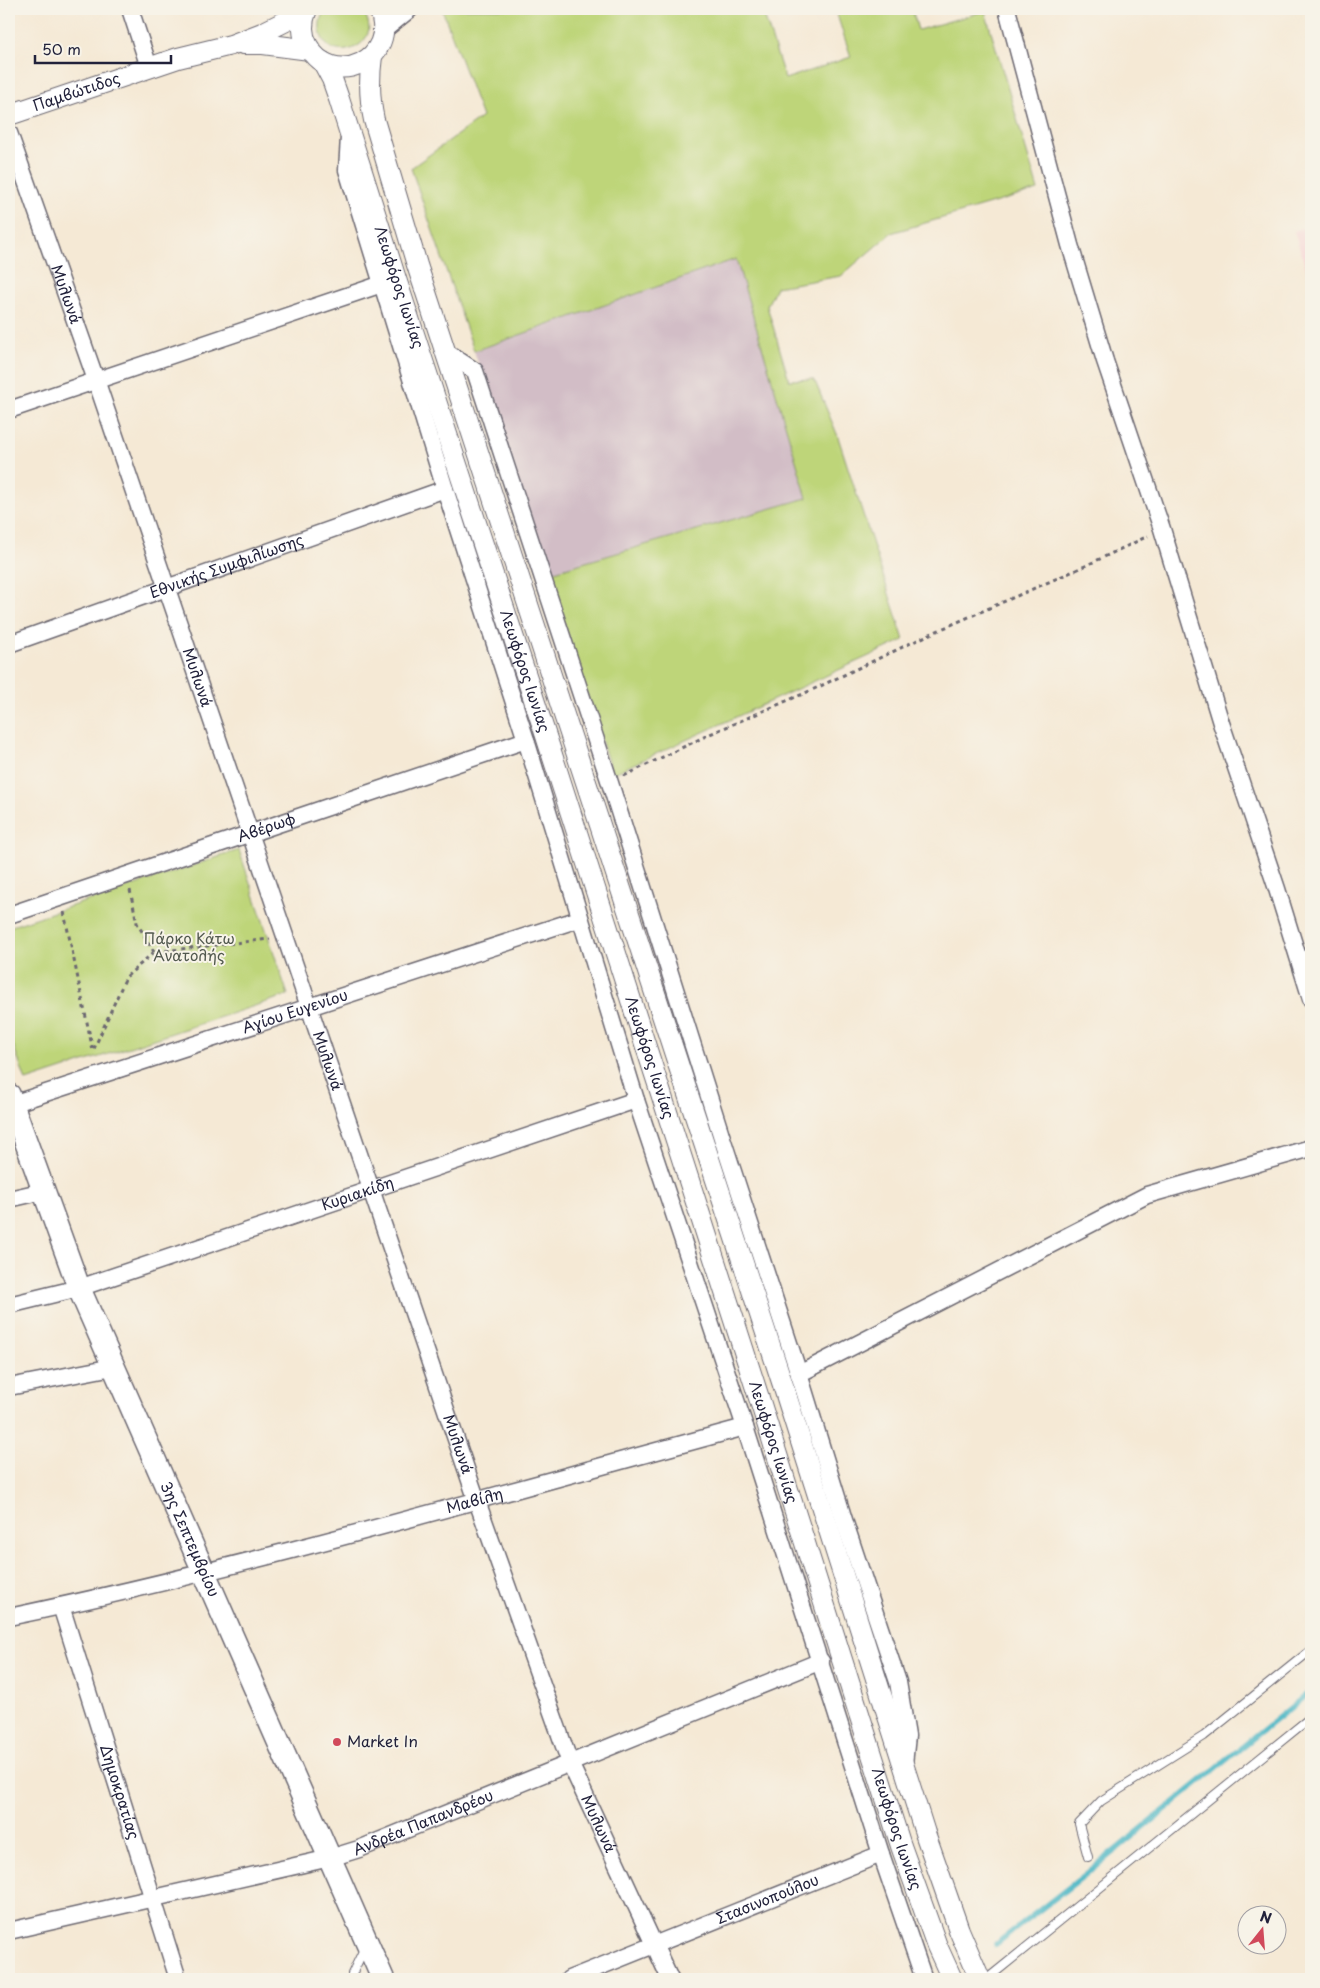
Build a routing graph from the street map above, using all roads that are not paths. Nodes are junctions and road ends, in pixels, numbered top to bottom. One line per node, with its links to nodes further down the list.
1 (130, 9): 10 (street)
2 (379, 9): 6 (street)
3 (410, 9): 6 (street)
4 (1007, 9): 25 (street)
5 (306, 10): 7 (street, Παμβώτιδος); 8 (street, Λεωφόρος Ιωνίας)
6 (384, 30): 9 (street)
7 (231, 45): 8 (street, Παμβώτιδος); 10 (street, Παμβώτιδος)
8 (316, 56): 9 (street, Παμβώτιδος); 13 (street, Λεωφόρος Ιωνίας)
9 (372, 56): 15 (street, Λεωφόρος Ιωνίας)
10 (149, 67): 11 (street, Παμβώτιδος)
11 (9, 115)
12 (9, 133): 16 (street, Μυλωνά)
13 (350, 133): 14 (street, Λεωφόρος Ιωνίας); 61 (street, Λεωφόρος Ιωνίας)
14 (382, 284): 16 (street); 18 (street, Λεωφόρος Ιωνίας)
15 (446, 352): 36 (street, Λεωφόρος Ιωνίας); 47 (street, Λεωφόρος Ιωνίας)
16 (96, 380): 17 (street); 19 (street, Μυλωνά)
17 (9, 410)
18 (445, 490): 19 (street, Εθνικής Συμφιλίωσης); 21 (street, Λεωφόρος Ιωνίας)
19 (167, 588): 20 (street, Εθνικής Συμφιλίωσης); 22 (street, Μυλωνά)
20 (9, 644)
21 (526, 740): 22 (street, Αβέρωφ); 24 (street, Λεωφόρος Ιωνίας)
22 (250, 833): 23 (street, Αβέρωφ); 26 (street, Μυλωνά)
23 (9, 915)
24 (579, 919): 26 (street, Αγίου Ευγενίου); 27 (street, Λεωφόρος Ιωνίας)
25 (1311, 999)
26 (308, 1007): 28 (street, Αγίου Ευγενίου); 30 (street, Μυλωνά)
27 (636, 1100): 30 (street, Κυριακίδη); 38 (street, Λεωφόρος Ιωνίας)
28 (10, 1101): 31 (main road, 3ης Σεπτεμβρίου)
29 (1311, 1148): 36 (street)
30 (371, 1190): 33 (street, Κυριακίδη); 39 (street, Μυλωνά)
31 (44, 1191): 32 (street); 33 (main road, 3ης Σεπτεμβρίου)
32 (9, 1199)
33 (79, 1288): 34 (street, Κυριακίδη); 35 (main road, 3ης Σεπτεμβρίου)
34 (9, 1305)
35 (113, 1367): 37 (street); 40 (main road, 3ης Σεπτεμβρίου)
36 (800, 1374): 47 (street, Λεωφόρος Ιωνίας)
37 (9, 1387)
38 (745, 1426): 39 (street, Μαβίλη); 44 (street, Λεωφόρος Ιωνίας)
39 (477, 1501): 40 (street, Μαβίλη); 46 (street, Μυλωνά)
40 (204, 1572): 41 (street, Μαβίλη); 50 (main road, 3ης Σεπτεμβρίου)
41 (61, 1606): 42 (street, Μαβίλη); 51 (street, Δημοκρατίας)
42 (9, 1617)
43 (1311, 1650): 49 (lane)
44 (821, 1661): 46 (street, Ανδρέα Παπανδρέου); 48 (street, Λεωφόρος Ιωνίας)
45 (1311, 1717): 63 (lane)
46 (570, 1763): 50 (street, Ανδρέα Παπανδρέου); 54 (street, Μυλωνά)
47 (904, 1767): 62 (street, Λεωφόρος Ιωνίας)
48 (881, 1854): 54 (street, Στασινοπούλου); 60 (street, Λεωφόρος Ιωνίας)
49 (1088, 1857)
50 (330, 1858): 51 (street, Ανδρέα Παπανδρέου); 53 (main road, 3ης Σεπτεμβρίου)
51 (153, 1898): 52 (street, Ανδρέα Παπανδρέου); 55 (street, Δημοκρατίας)
52 (9, 1931)
53 (367, 1943): 56 (lane); 57 (main road, 3ης Σεπτεμβρίου)
54 (654, 1945): 58 (street, Στασινοπούλου); 59 (street, Μυλωνά)
55 (178, 1979)
56 (354, 1979)
57 (384, 1979)
58 (569, 1979)
59 (670, 1979)
60 (924, 1979)
61 (952, 1979)
62 (980, 1979)
63 (986, 1979)

